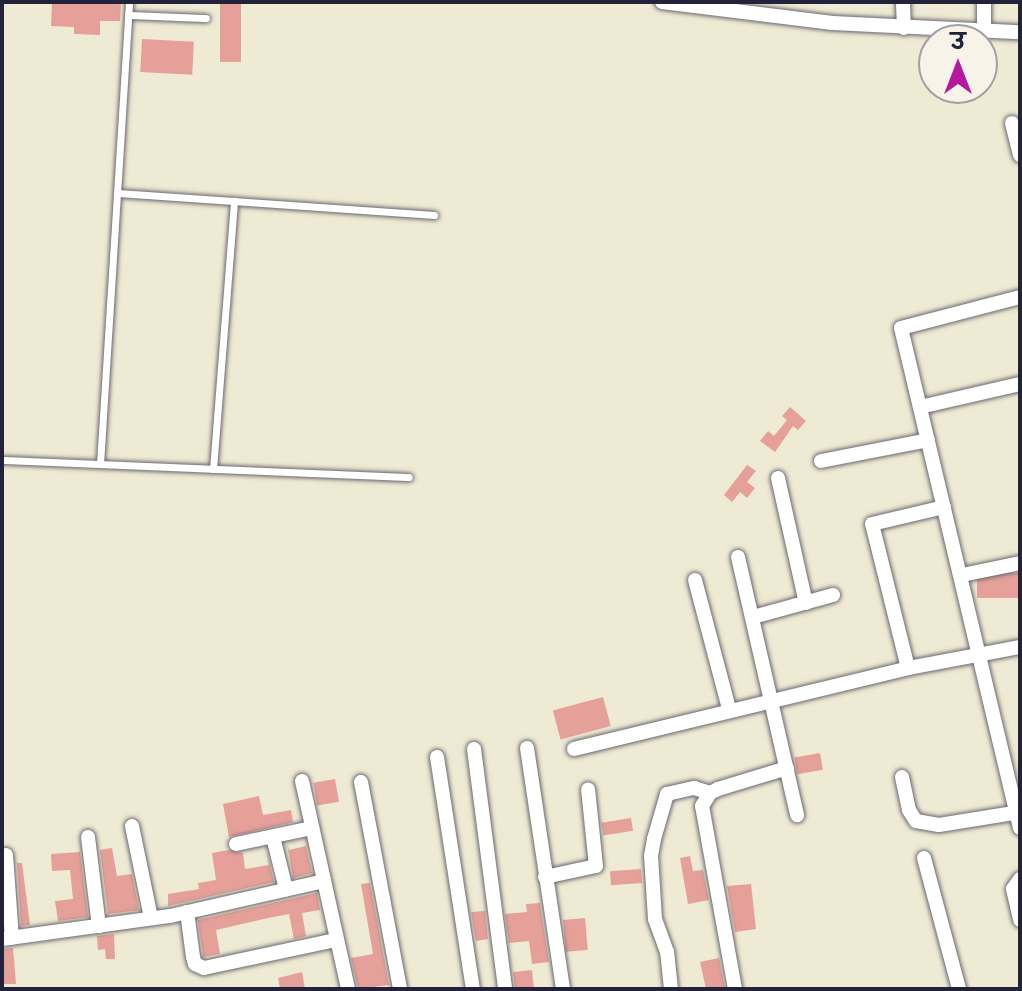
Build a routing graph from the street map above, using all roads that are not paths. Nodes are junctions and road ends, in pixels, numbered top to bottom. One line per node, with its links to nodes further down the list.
1 (129, 2): 5 (lane)
2 (662, 2): 8 (street)
3 (903, 2): 8 (street)
4 (984, 2): 7 (street)
5 (128, 15): 6 (lane); 14 (lane)
6 (206, 18)
7 (984, 24)
8 (904, 28): 9 (street)
9 (918, 29)
10 (998, 31): 11 (street)
11 (1020, 32)
12 (1012, 123): 13 (street)
13 (1020, 155)
14 (118, 193): 15 (lane); 23 (lane)
15 (234, 201): 16 (lane); 24 (lane)
16 (434, 215)
17 (1020, 297): 19 (street)
18 (1020, 384): 19 (street)
19 (920, 407): 20 (street)
20 (928, 440): 22 (street); 27 (street)
21 (2, 460): 23 (lane)
22 (821, 461)
23 (100, 464): 24 (lane)
24 (213, 469): 25 (lane)
25 (409, 477)
26 (778, 478): 33 (street)
27 (944, 507): 30 (street); 37 (street)
28 (738, 557): 34 (street)
29 (1020, 563): 30 (street)
30 (962, 575): 36 (street)
31 (695, 580): 39 (street)
32 (833, 595): 33 (street)
33 (806, 603): 34 (street)
34 (753, 617): 38 (street)
35 (1020, 647): 36 (street)
36 (979, 656): 37 (street); 51 (street)
37 (908, 668): 38 (street)
38 (773, 699): 39 (street); 44 (street)
39 (729, 709): 42 (street)
40 (527, 748): 59 (street)
41 (474, 749): 72 (street)
42 (574, 749)
43 (437, 757): 71 (street)
44 (787, 768): 49 (street); 50 (street)
45 (902, 777): 51 (street)
46 (302, 781): 53 (street)
47 (361, 782): 70 (street)
48 (588, 789): 59 (street)
49 (710, 793): 74 (street); 75 (street)
50 (797, 815)
51 (1019, 818)
52 (132, 826): 64 (street)
53 (312, 828): 55 (street); 61 (street)
54 (88, 837): 66 (street)
55 (273, 837): 56 (street); 62 (street)
56 (236, 844)
57 (6, 855): 67 (street)
58 (924, 858): 76 (street)
59 (545, 877): 73 (street)
60 (1020, 879): 65 (street)
61 (324, 881): 62 (street); 68 (street)
62 (286, 889): 63 (street)
63 (187, 912): 64 (street); 68 (street)
64 (151, 918): 66 (street)
65 (1020, 920)
66 (99, 926): 67 (street)
67 (7, 939)
68 (336, 940): 69 (street)
69 (348, 989)
70 (400, 989)
71 (473, 989)
72 (505, 989)
73 (563, 989)
74 (671, 989)
75 (735, 989)
76 (959, 989)

